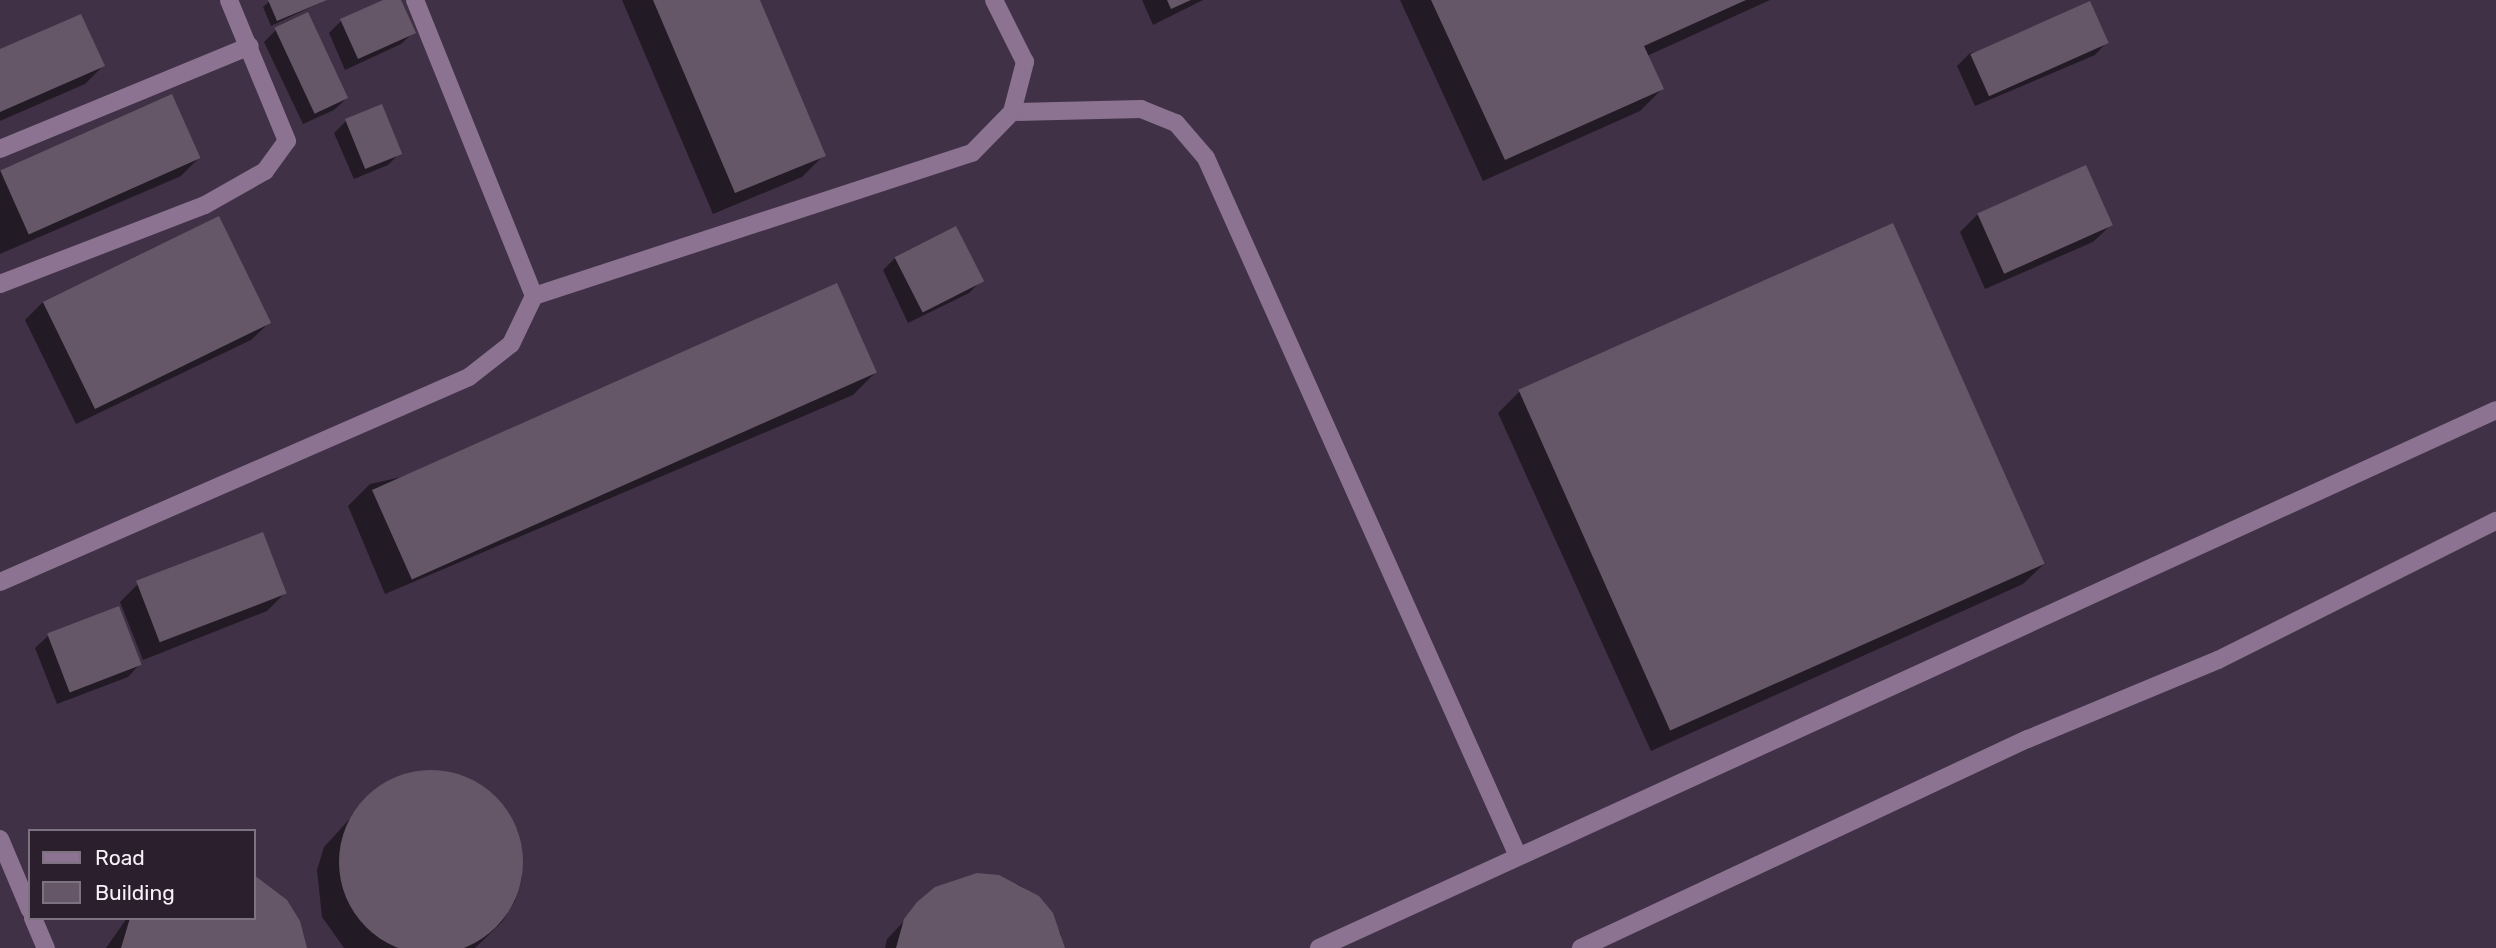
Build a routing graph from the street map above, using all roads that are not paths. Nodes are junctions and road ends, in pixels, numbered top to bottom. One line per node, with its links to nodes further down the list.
1 (229, 0): 4 (lane)
2 (415, 0): 8 (lane)
3 (994, 0): 5 (lane)
4 (250, 46): 6 (lane); 7 (lane)
5 (1012, 111): 8 (lane); 13 (lane)
6 (0, 149)
7 (0, 284)
8 (534, 296): 11 (lane)
9 (2496, 410): 13 (lane)
10 (2496, 521): 18 (lane)
11 (0, 582)
12 (0, 839): 14 (lane)
13 (1517, 854): 17 (lane)
14 (28, 906)
15 (34, 920): 16 (lane)
16 (46, 948)
17 (1319, 948)
18 (1581, 948)

